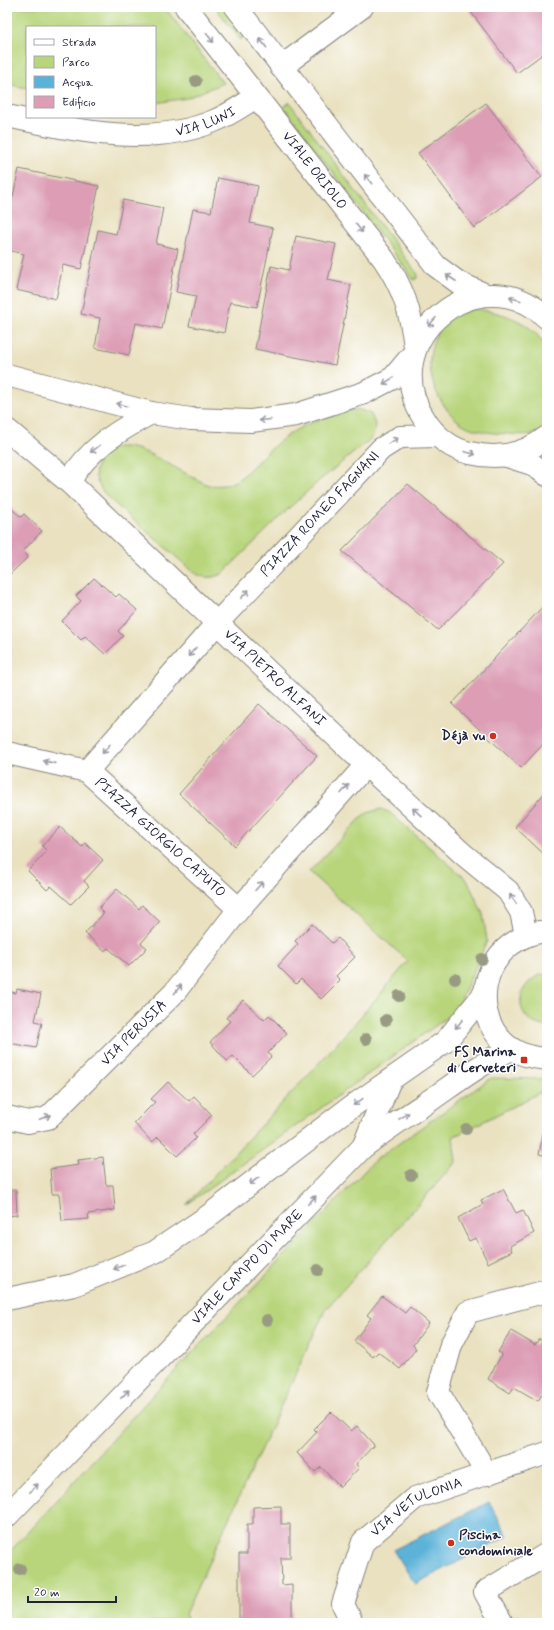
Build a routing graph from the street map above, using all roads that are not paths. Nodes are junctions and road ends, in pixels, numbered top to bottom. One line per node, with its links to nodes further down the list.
1 (186, 7): 5 (street, VIALE ORIOLO, one-way to 5)
2 (236, 7): 4 (street, one-way to 2)
3 (362, 7): 4 (street)
4 (281, 67): 7 (street, one-way to 4)
5 (256, 97): 6 (street, VIA LUNI); 9 (street, VIALE ORIOLO, one-way to 9)
6 (7, 116)
7 (486, 295): 8 (street, one-way to 7); 9 (street, one-way to 9)
8 (544, 312)
9 (415, 350): 11 (street, one-way to 11); 13 (street)
10 (7, 375): 11 (street, one-way to 10)
11 (151, 413): 17 (street, one-way to 17)
12 (7, 430): 17 (street, VIA PIETRO ALFANI)
13 (437, 436): 15 (street, one-way to 15); 18 (street, PIAZZA ROMEO FAGNANI, one-way to 13)
14 (547, 437): 15 (street)
15 (507, 456): 16 (street)
16 (547, 476)
17 (69, 482): 18 (street, VIA PIETRO ALFANI)
18 (218, 622): 20 (street, VIA PIETRO ALFANI); 21 (street, PIAZZA GIORGIO CAPUTO, one-way to 21)
19 (7, 753): 21 (street, one-way to 19)
20 (366, 765): 22 (street, PIAZZA GIORGIO CAPUTO, one-way to 20); 23 (street, VIA PIETRO ALFANI, one-way to 20)
21 (87, 771): 22 (street, PIAZZA GIORGIO CAPUTO)
22 (239, 909): 28 (street, VIA PERUSIA, one-way to 22)
23 (537, 934): 24 (street)
24 (484, 994): 25 (street); 27 (street, one-way to 27)
25 (512, 1049): 26 (street); 29 (street, VIALE CAMPO DI MARE, one-way to 25)
26 (547, 1059)
27 (390, 1080): 29 (street); 31 (street, one-way to 31)
28 (7, 1117)
29 (362, 1148): 34 (street, VIALE CAMPO DI MARE, one-way to 29)
30 (547, 1291): 33 (street)
31 (7, 1299)
32 (547, 1453): 33 (street, VIA VETULONIA)
33 (488, 1474): 36 (street, VIA VETULONIA)
34 (7, 1516)
35 (547, 1554): 37 (street)
36 (352, 1623)
37 (502, 1623)

